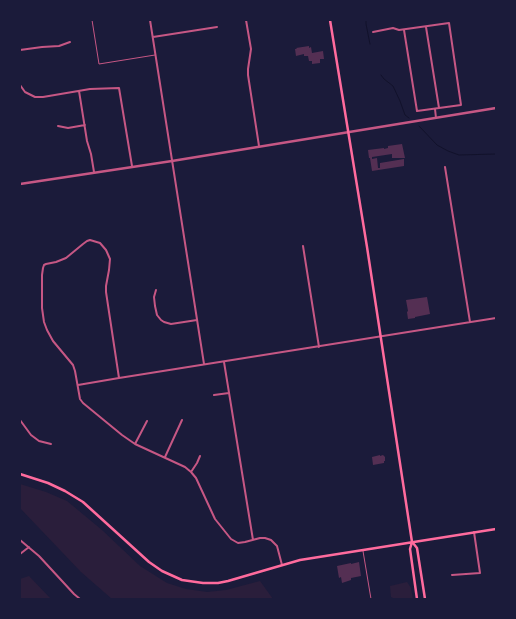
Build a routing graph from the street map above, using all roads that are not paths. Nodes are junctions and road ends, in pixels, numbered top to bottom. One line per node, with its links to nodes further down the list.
1 (92, 20): 12 (lane)
2 (150, 20): 9 (street)
3 (246, 20): 22 (street)
4 (330, 20): 21 (main road)
5 (217, 26): 9 (street)
6 (426, 26): 7 (street); 15 (street); 15 (street)
7 (404, 30): 8 (street); 17 (street)
8 (373, 32)
9 (153, 37): 12 (street)
10 (70, 42): 11 (street)
11 (20, 50)
12 (156, 55): 23 (street)
13 (20, 86): 14 (street)
14 (79, 90): 19 (street); 24 (street)
15 (439, 108): 17 (street)
16 (496, 108): 18 (street)
17 (435, 109): 18 (street)
18 (436, 118): 21 (street)
19 (85, 125): 20 (street); 26 (street)
20 (58, 126)
21 (348, 132): 22 (street); 33 (main road)
22 (259, 146): 23 (street)
23 (172, 161): 24 (street); 31 (street)
24 (132, 166): 26 (street)
25 (445, 167): 32 (street)
26 (94, 172): 27 (street)
27 (20, 184)
28 (303, 246): 34 (street)
29 (156, 290): 31 (street)
30 (496, 318): 32 (street)
31 (197, 320): 36 (street)
32 (470, 322): 33 (street)
33 (380, 336): 34 (street); 54 (main road)
34 (319, 346): 35 (street)
35 (224, 361): 36 (street); 39 (street)
36 (204, 364): 37 (street)
37 (119, 378): 38 (street); 38 (street)
38 (78, 385): 45 (street)
39 (229, 393): 40 (street); 53 (street)
40 (214, 395)
41 (20, 420): 44 (street)
42 (182, 420): 47 (street)
43 (146, 421): 45 (street)
44 (51, 444)
45 (135, 444): 47 (street)
46 (200, 456): 48 (street)
47 (165, 457): 48 (street)
48 (191, 472): 53 (street)
49 (20, 474): 58 (main road)
50 (496, 529): 51 (main road)
51 (474, 532): 54 (main road); 59 (street)
52 (20, 540): 55 (street)
53 (252, 540): 58 (street)
54 (412, 542): 56 (main road); 64 (main road); 65 (main road)
55 (29, 547): 57 (street); 60 (street)
56 (363, 550): 58 (main road); 61 (lane)
57 (20, 554)
58 (282, 565)
59 (452, 575)
60 (80, 599)
61 (371, 599)
62 (385, 599): 63 (lane)
63 (390, 599)
64 (417, 599)
65 (426, 599)

